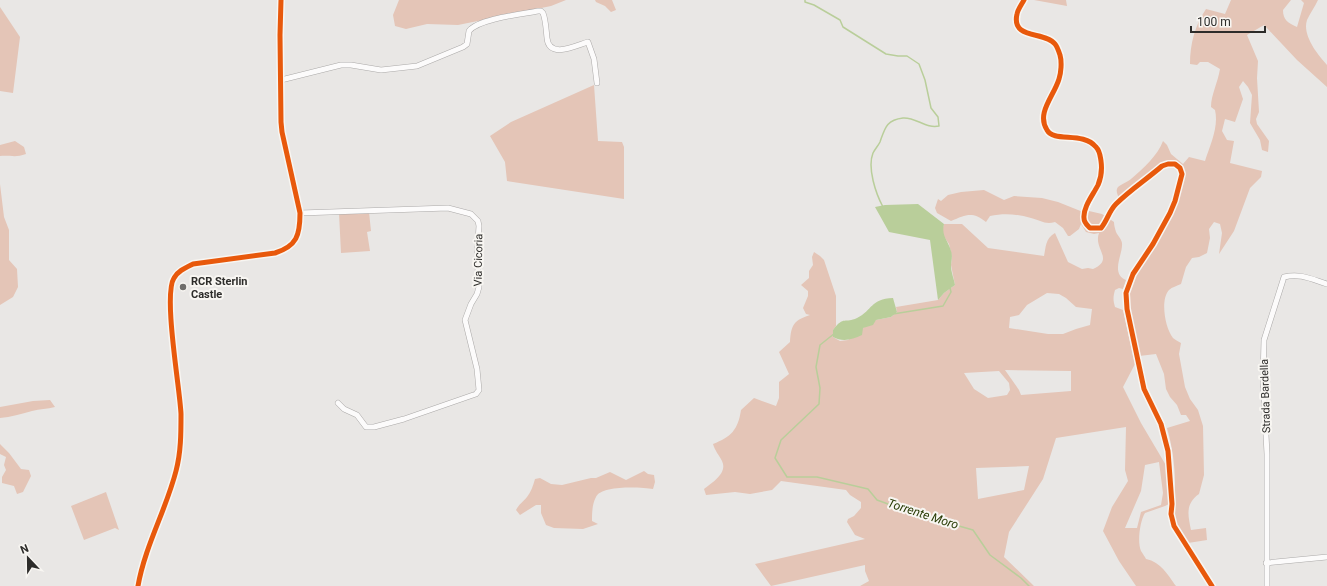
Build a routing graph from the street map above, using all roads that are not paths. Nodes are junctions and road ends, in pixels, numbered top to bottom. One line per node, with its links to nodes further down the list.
1 (281, 0): 3 (street)
2 (1024, 0): 11 (street)
3 (281, 80): 4 (street); 5 (street)
4 (597, 83)
5 (300, 213): 7 (street, Via Cicoria); 10 (street)
6 (1327, 284): 9 (street, Strada Bardella)
7 (338, 403)
8 (1327, 557): 9 (street)
9 (1266, 563): 12 (street, Strada Bardella)
10 (138, 586)
11 (1212, 586)
12 (1267, 586)

